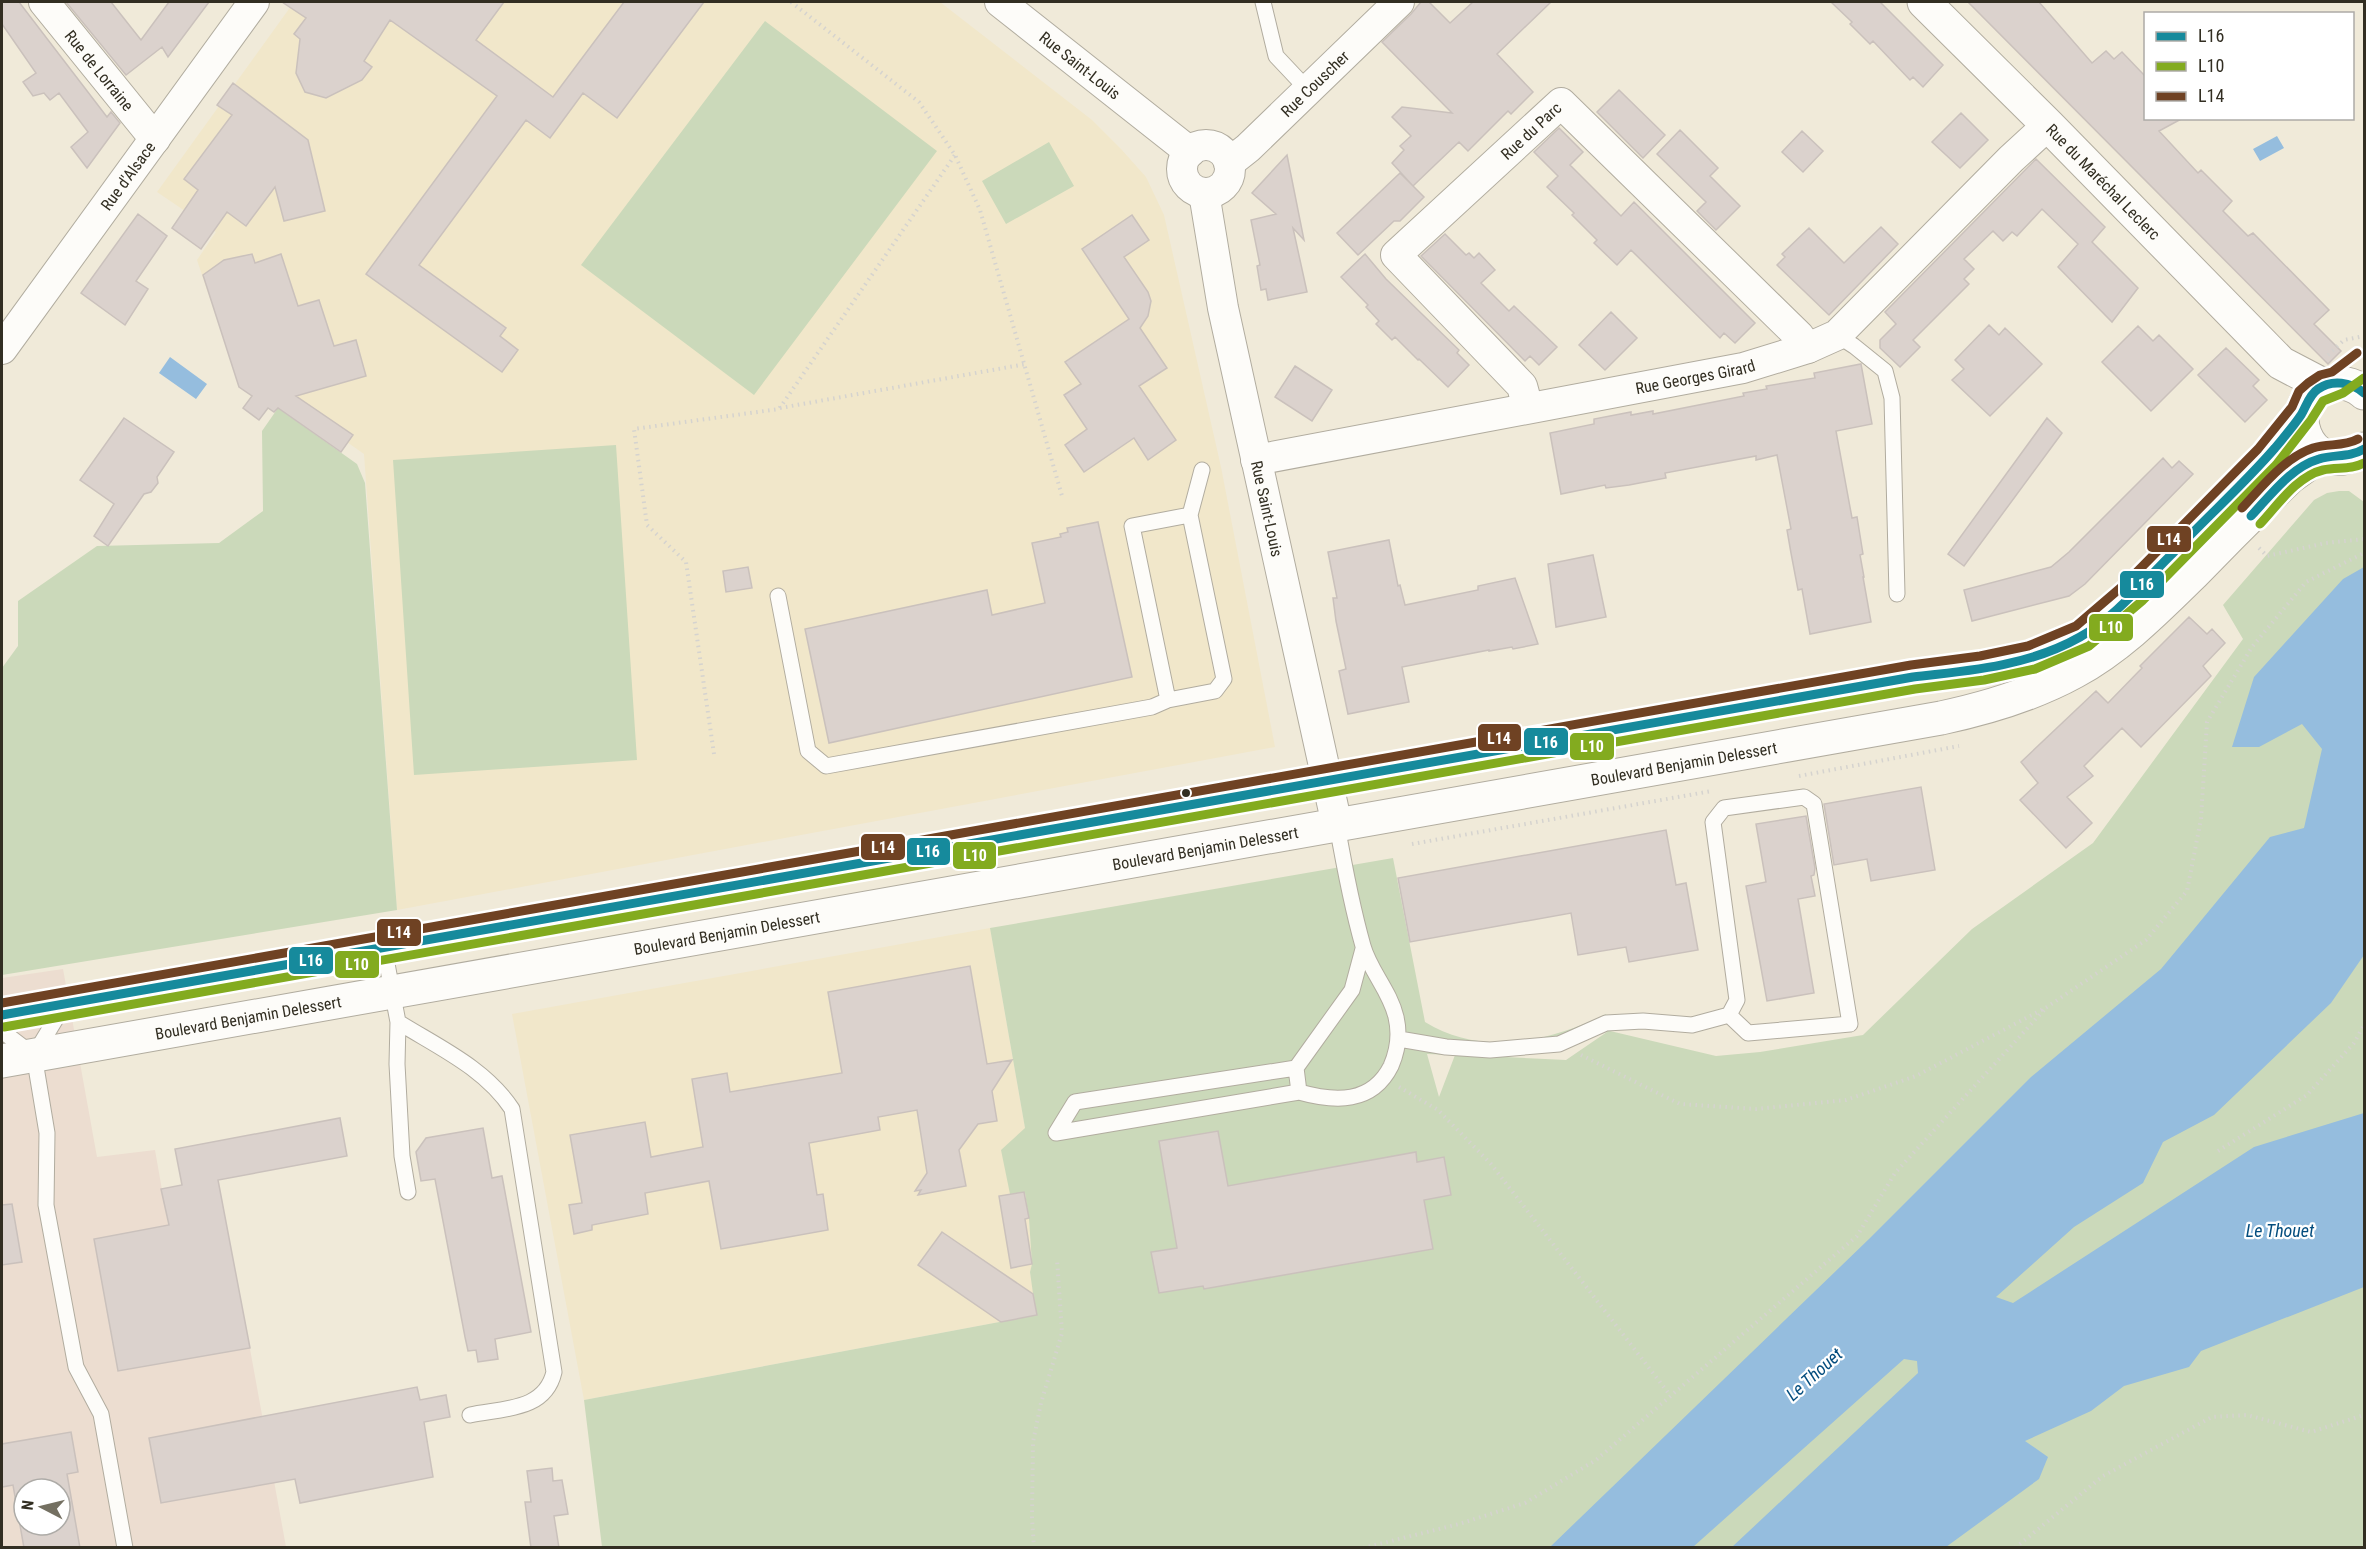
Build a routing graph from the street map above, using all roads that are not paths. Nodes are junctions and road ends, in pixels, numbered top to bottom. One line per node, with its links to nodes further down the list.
1 (44, 2): 9 (street, Rue de Lorraine)
2 (254, 2): 9 (street, Rue d'Alsace)
3 (1000, 2): 10 (street, Rue Saint-Louis)
4 (1263, 2): 7 (lane)
5 (1399, 2): 7 (street, Rue Couscher)
6 (1924, 2): 8 (main road, Rue du Maréchal Leclerc)
7 (1308, 90): 11 (street, Rue Couscher)
8 (2048, 125): 13 (street, Rue Georges Girard); 17 (main road, Rue du Maréchal Leclerc)
9 (155, 139): 16 (street, Rue d'Alsace)
10 (1190, 152): 11 (street); 12 (street)
11 (1229, 163): 12 (street)
12 (1204, 194): 20 (street, Rue Saint-Louis)
13 (1837, 335): 15 (street, Rue Georges Girard); 23 (lane)
14 (2364, 347): 17 (main road)
15 (1808, 348): 18 (street, Rue Georges Girard); 18 (street, Rue du Parc)
16 (2, 349)
17 (2326, 396): 19 (main road, Rue du Maréchal Leclerc); 26 (main road)
18 (1528, 408): 20 (street, Rue Georges Girard)
19 (2349, 458): 27 (main road, Boulevard Benjamin Delessert)
20 (1256, 460): 26 (street, Rue Saint-Louis)
21 (1202, 470): 22 (lane)
22 (1190, 515): 25 (lane); 25 (lane)
23 (1897, 594)
24 (778, 596): 25 (lane)
25 (1168, 700)
26 (1328, 781): 27 (street, Rue Saint-Louis); 28 (main road)
27 (1337, 825): 29 (lane); 31 (main road, Boulevard Benjamin Delessert)
28 (384, 948): 30 (main road); 31 (lane)
29 (1363, 949): 35 (lane); 38 (lane)
30 (64, 1004): 32 (main road); 36 (lane)
31 (395, 1007): 36 (main road, Boulevard Benjamin Delessert); 40 (lane); 41 (lane)
32 (2, 1015)
33 (1729, 1015): 33 (lane); 35 (lane)
34 (2, 1031): 36 (lane)
35 (1399, 1039): 39 (lane)
36 (34, 1055): 37 (main road, Boulevard Benjamin Delessert); 42 (lane)
37 (2, 1061)
38 (1296, 1068): 39 (lane); 39 (lane)
39 (1299, 1092)
40 (408, 1192)
41 (470, 1415)
42 (125, 1548)

